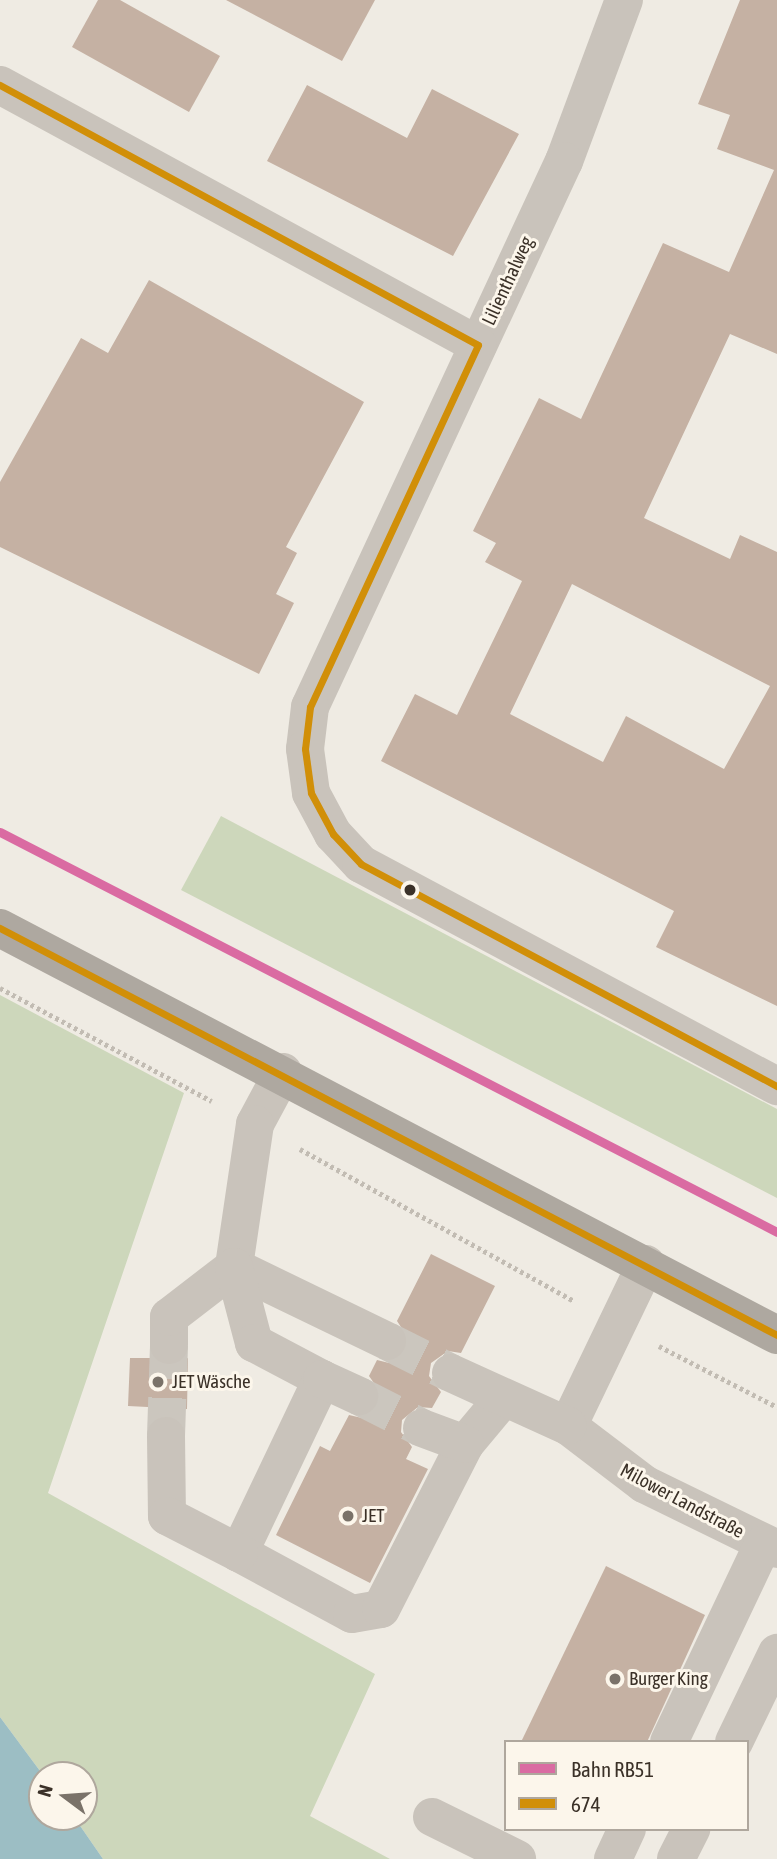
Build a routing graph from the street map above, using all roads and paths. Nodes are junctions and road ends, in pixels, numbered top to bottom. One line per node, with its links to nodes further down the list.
1 (624, 0): 3 (street, Lilienthalweg)
2 (0, 85): 3 (street)
3 (478, 345): 7 (street, Lilienthalweg)
4 (0, 928): 6 (main road)
5 (0, 988): 8 (path)
6 (283, 1072): 8 (street); 9 (main road)
7 (777, 1086)
8 (255, 1124): 10 (street); 11 (path)
9 (646, 1264): 11 (street); 12 (main road)
10 (234, 1267): 13 (street); 14 (street); 16 (street)
11 (614, 1323): 19 (path); 20 (street)
12 (777, 1335)
13 (387, 1342)
14 (169, 1345)
15 (450, 1373): 18 (street, Milower Landstraße)
16 (322, 1378): 17 (street); 25 (street)
17 (359, 1396)
18 (501, 1401): 20 (street, Milower Landstraße); 23 (street)
19 (777, 1408)
20 (568, 1426): 24 (street, Milower Landstraße)
21 (422, 1428): 23 (street)
22 (166, 1436): 25 (street)
23 (465, 1444): 25 (street)
24 (770, 1546): 27 (street)
25 (239, 1553)
26 (777, 1653): 28 (street)
27 (669, 1740)
28 (735, 1740)
29 (432, 1817): 32 (street)
30 (626, 1831): 33 (street)
31 (690, 1831): 34 (street)
32 (517, 1859)
33 (612, 1859)
34 (676, 1859)

